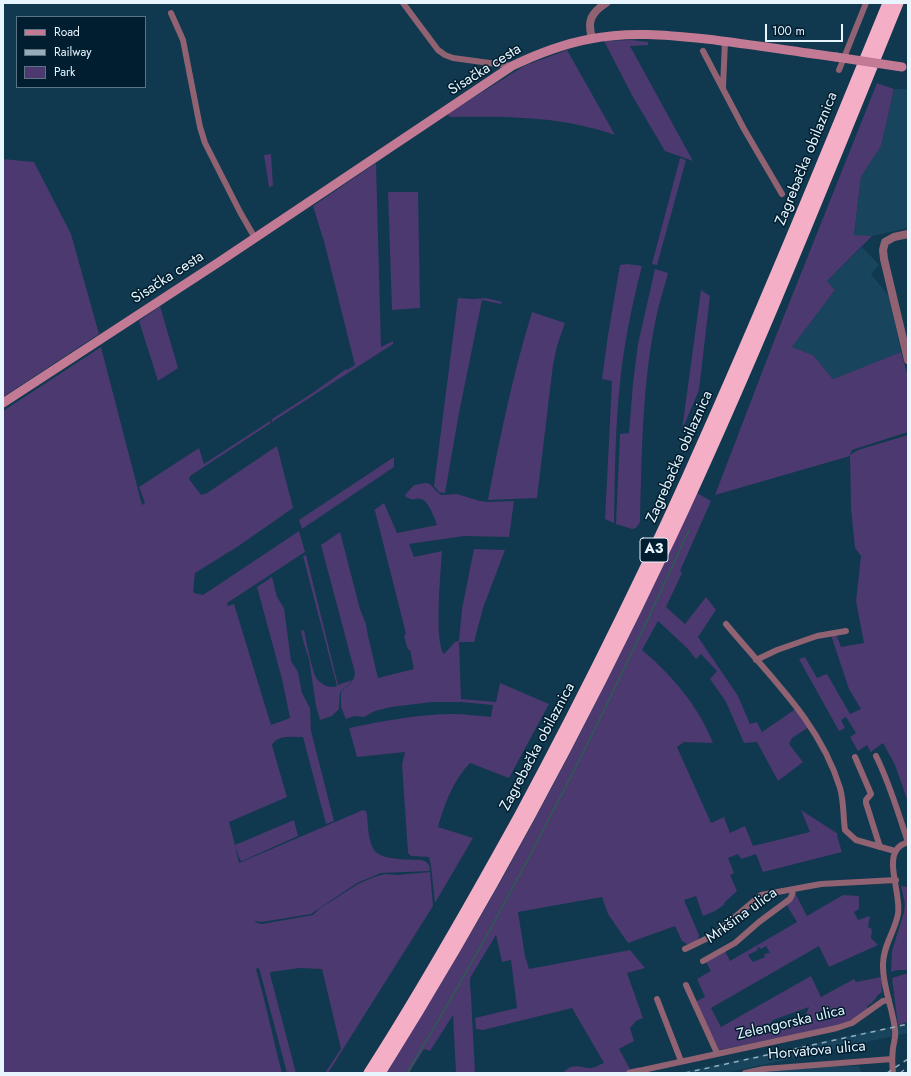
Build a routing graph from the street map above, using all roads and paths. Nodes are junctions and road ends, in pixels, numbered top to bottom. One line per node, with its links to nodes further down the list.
1 (403, 3): 10 (street)
2 (606, 3): 7 (street)
3 (866, 3): 12 (street)
4 (888, 3): 37 (highway, Zagrebačka obilaznica / A3)
5 (898, 3): 38 (highway, Zagrebačka obilaznica / A3)
6 (171, 13): 16 (street)
7 (592, 38): 8 (main road, Sisačka cesta); 10 (main road, Sisačka cesta)
8 (725, 41): 11 (main road, Sisačka cesta, bridge); 13 (street)
9 (703, 51): 13 (street)
10 (512, 66): 16 (main road, Sisačka cesta)
11 (905, 67)
12 (839, 70)
13 (722, 88): 14 (street)
14 (782, 194)
15 (908, 234): 17 (street)
16 (255, 238): 18 (main road, Sisačka cesta)
17 (908, 360)
18 (3, 403)
19 (726, 624): 21 (street)
20 (846, 631): 21 (street)
21 (756, 660): 25 (street)
22 (876, 756): 24 (street)
23 (855, 757): 25 (street)
24 (908, 842): 26 (street)
25 (880, 847): 26 (street)
26 (895, 851): 27 (street)
27 (896, 880): 28 (street, Mrkšina ulica); 33 (street)
28 (793, 890): 29 (street, Mrkšina ulica); 30 (street, Mrkšina ulica)
29 (684, 949)
30 (704, 961)
31 (686, 985): 34 (street)
32 (657, 999): 36 (street)
33 (889, 1000): 34 (street, Zelengorska ulica); 35 (street)
34 (717, 1053): 36 (street, Zelengorska ulica)
35 (892, 1058): 40 (street, Horvatova ulica); 41 (street)
36 (681, 1061): 39 (street, Zelengorska ulica)
37 (369, 1073)
38 (380, 1073)
39 (629, 1073)
40 (745, 1073)
41 (892, 1073)

